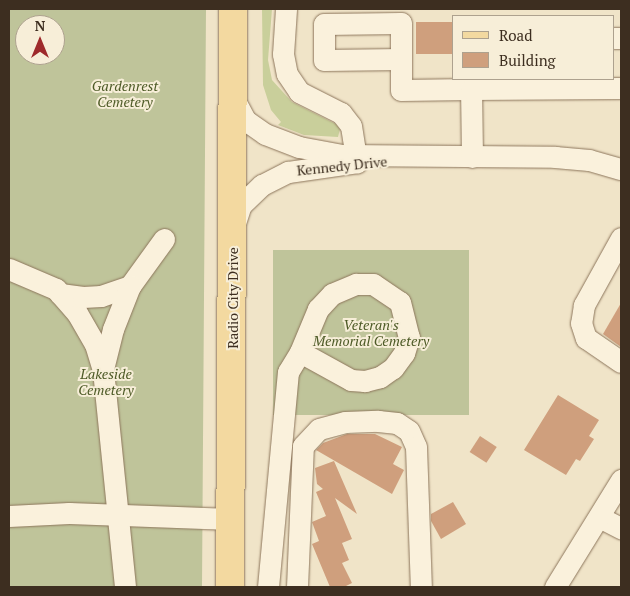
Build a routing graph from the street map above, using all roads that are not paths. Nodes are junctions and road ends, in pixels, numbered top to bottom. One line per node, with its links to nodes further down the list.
1 (233, 9): 7 (main road, Radio City Drive)
2 (286, 9): 9 (street)
3 (401, 59): 6 (street)
4 (509, 84): 5 (street); 6 (street)
5 (621, 88)
6 (471, 89): 8 (street)
7 (234, 100): 9 (street, Kennedy Drive); 11 (main road, Radio City Drive)
8 (472, 158): 9 (street, Kennedy Drive); 10 (street, Kennedy Drive)
9 (356, 159): 11 (street, Kennedy Drive)
10 (621, 168)
11 (234, 228): 26 (main road, Radio City Drive)
12 (621, 238): 18 (street)
13 (164, 239): 15 (street)
14 (9, 269): 16 (street)
15 (130, 286): 16 (street); 19 (street)
16 (60, 294): 19 (street)
17 (300, 352): 17 (street); 20 (street)
18 (621, 362)
19 (103, 370): 24 (street)
20 (277, 465): 21 (street); 27 (street)
21 (301, 466): 28 (street); 34 (street)
22 (621, 480): 25 (street)
23 (9, 516): 24 (street)
24 (118, 516): 26 (street); 30 (street)
25 (599, 516): 29 (street); 35 (street)
26 (231, 519): 31 (main road, Radio City Drive)
27 (272, 526): 28 (street); 32 (street)
28 (299, 527): 33 (street)
29 (621, 528)
30 (125, 587)
31 (230, 587)
32 (268, 587)
33 (297, 587)
34 (421, 587)
35 (555, 587)

